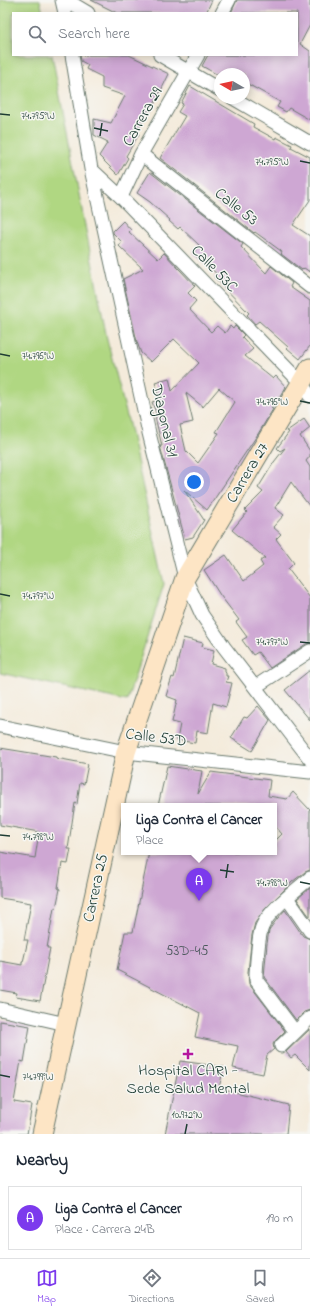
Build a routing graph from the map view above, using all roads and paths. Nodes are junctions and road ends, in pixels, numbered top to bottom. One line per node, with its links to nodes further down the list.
1 (62, 0): 4 (street)
2 (66, 0): 5 (street)
3 (229, 0): 6 (street)
4 (65, 12)
5 (86, 12)
6 (223, 12)
7 (72, 56): 15 (street, Diagonal 31)
8 (162, 56): 10 (street)
9 (197, 56): 10 (street, Carrera 29)
10 (188, 72): 11 (street); 14 (street, Carrera 29)
11 (214, 87)
12 (243, 104): 13 (street)
13 (310, 143)
14 (141, 154): 16 (street, Carrera 29); 17 (street, Calle 53)
15 (91, 169): 16 (street, Calle 53C); 19 (street, Diagonal 31)
16 (120, 197): 18 (street, Calle 53C)
17 (310, 287)
18 (307, 382): 19 (street, Carrera 27)
19 (186, 578): 21 (street, Diagonal 31); 23 (street, Carrera 25)
20 (310, 651): 21 (street)
21 (254, 687): 24 (street, Diagonal 31)
22 (0, 726): 23 (street, Calle 53D)
23 (126, 752): 25 (street, Calle 53D); 31 (street, Carrera 25)
24 (310, 759)
25 (310, 772)
26 (310, 878): 27 (street)
27 (287, 898): 28 (street); 32 (street)
28 (310, 931)
29 (0, 1009): 31 (street)
30 (310, 1018): 32 (street)
31 (66, 1024): 34 (street, Carrera 25)
32 (295, 1032): 33 (street)
33 (281, 1046)
34 (42, 1134)

